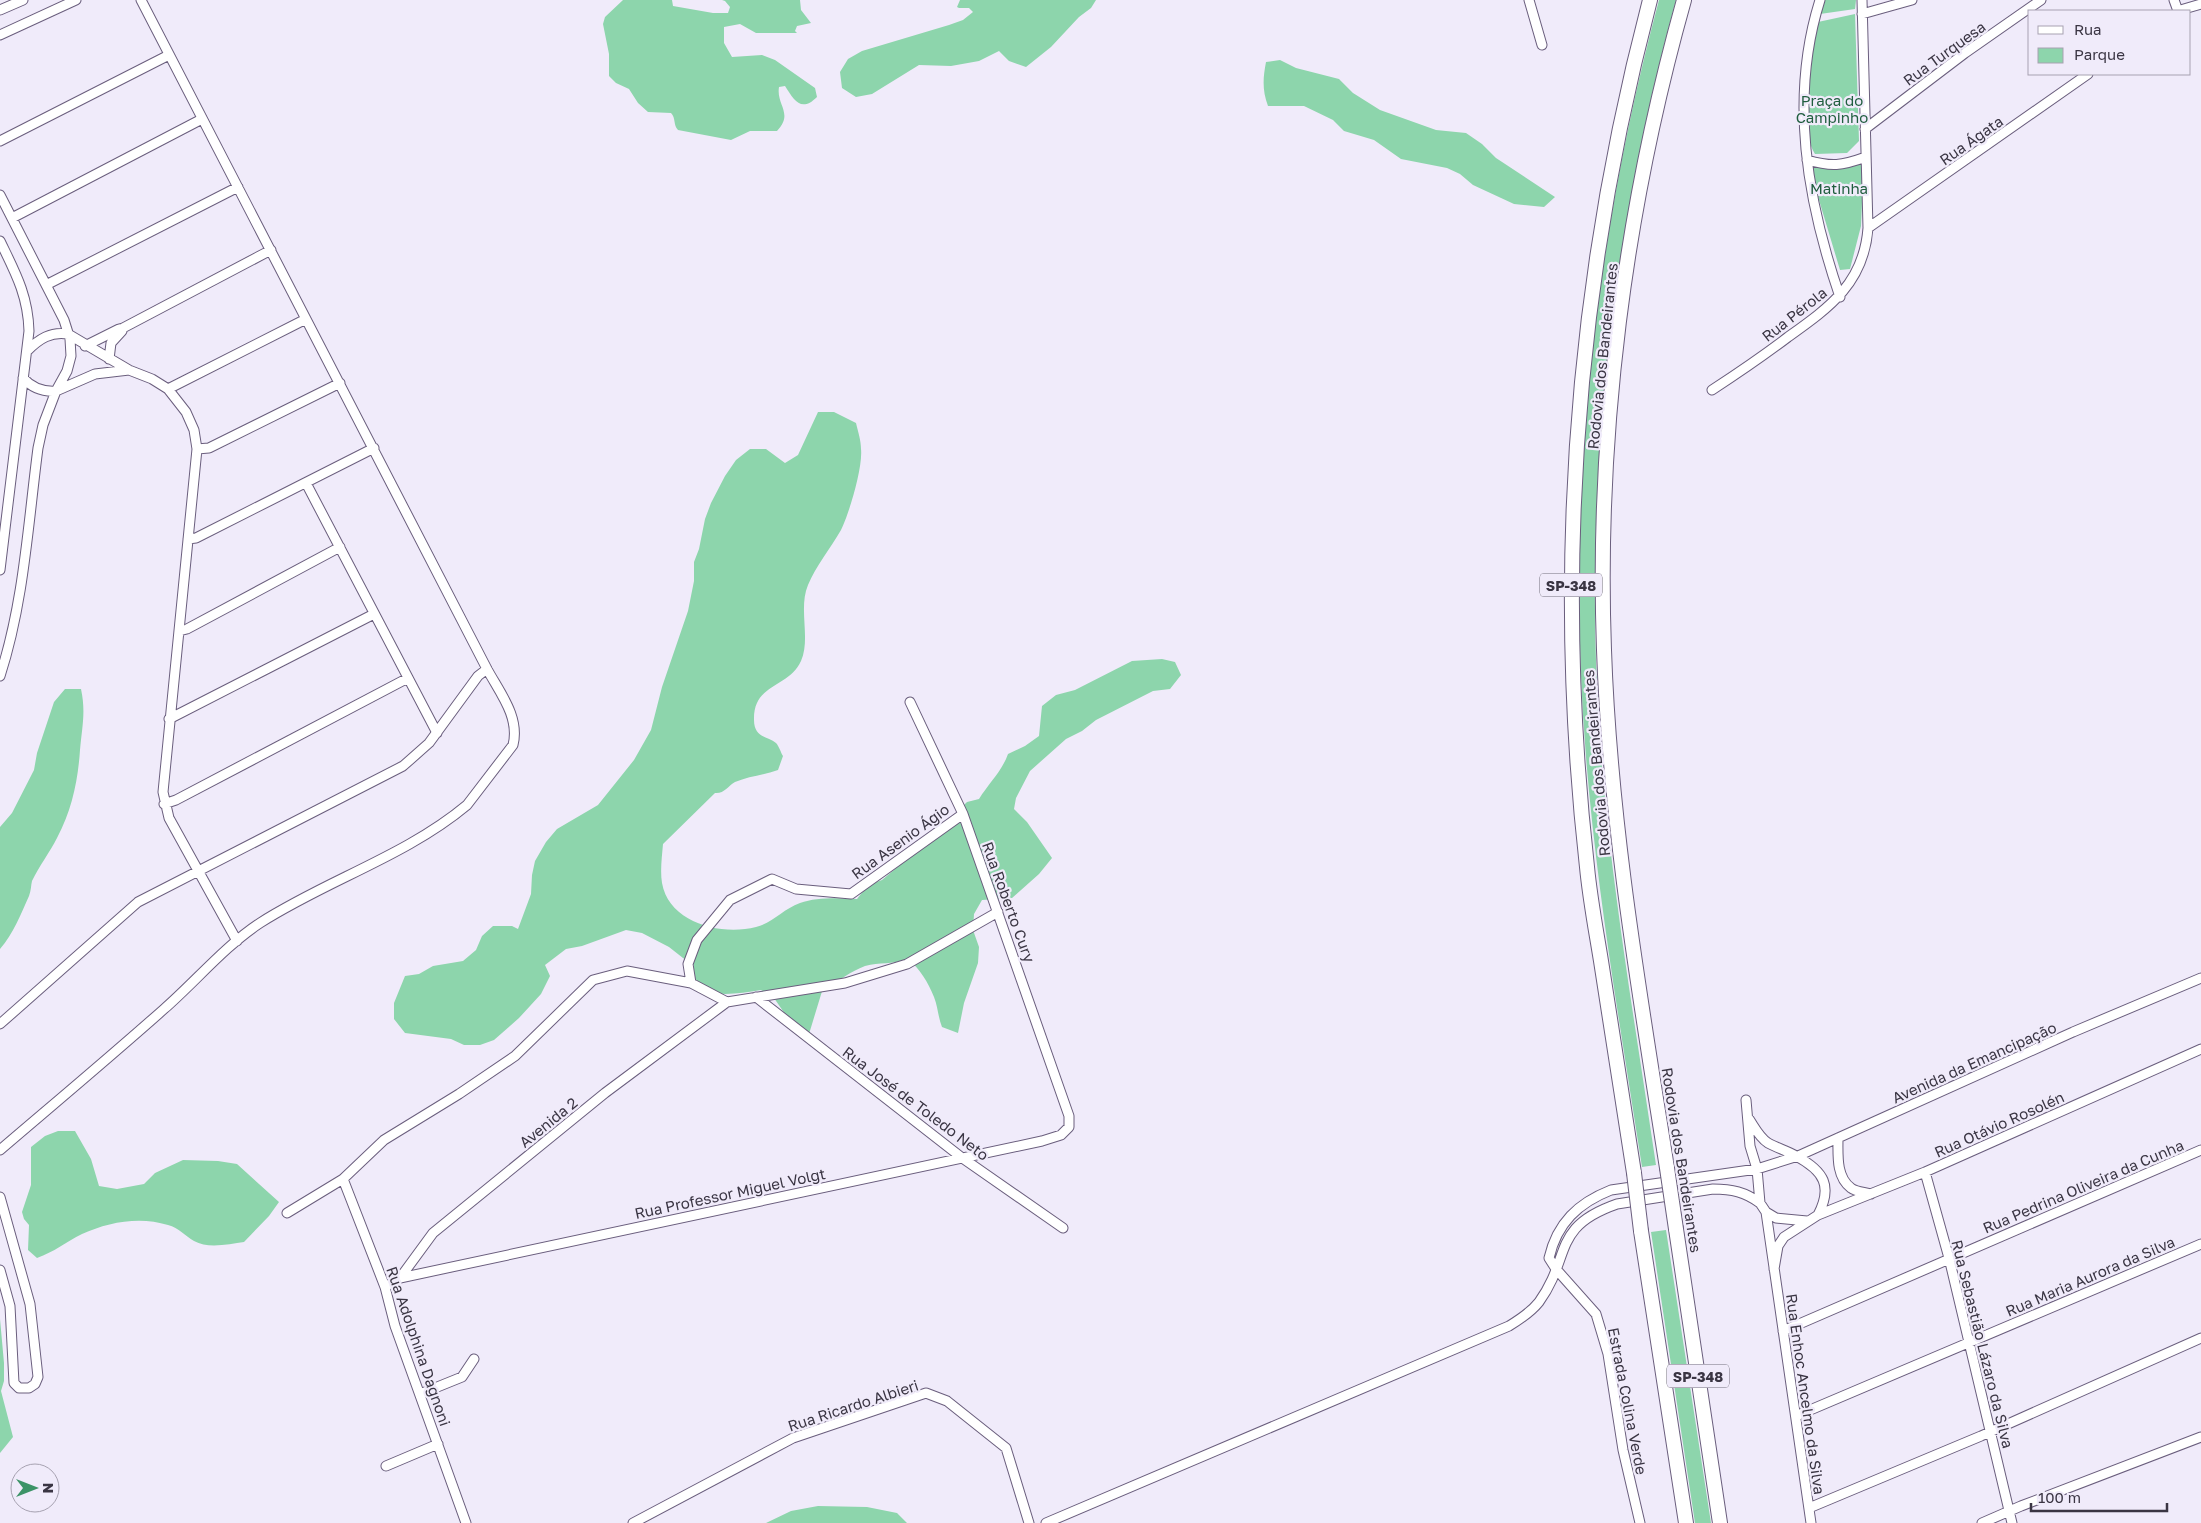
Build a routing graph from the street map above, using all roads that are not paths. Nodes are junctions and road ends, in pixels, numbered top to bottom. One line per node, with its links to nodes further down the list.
1 (24, 0): 12 (street)
2 (76, 0): 15 (street)
3 (141, 0): 17 (street)
4 (1529, 0): 16 (street)
5 (1650, 0): 113 (highway, Rodovia dos Bandeirantes / SP-348, bridge)
6 (1684, 0): 114 (highway, Rodovia dos Bandeirantes / SP-348, bridge)
7 (1820, 0): 23 (street)
8 (1862, 0): 14 (street, Rua Pérola)
9 (1912, 0): 14 (street)
10 (2039, 1): 20 (street, Rua Turquesa)
11 (2201, 4): 13 (street)
12 (0, 10)
13 (2180, 10)
14 (1862, 14): 20 (street, Rua Pérola)
15 (0, 35)
16 (1542, 45)
17 (169, 55): 19 (street); 21 (street)
18 (2087, 75): 27 (street, Rua Ágata)
19 (202, 119): 24 (street); 26 (street)
20 (1865, 129): 22 (street, Rua Pérola)
21 (0, 142)
22 (1866, 157): 23 (street); 27 (street, Rua Pérola)
23 (1807, 160): 31 (street)
24 (238, 186): 29 (street); 30 (street)
25 (0, 195): 26 (street)
26 (12, 218): 30 (street)
27 (1868, 228): 31 (street, Rua Pérola)
28 (0, 241): 36 (street)
29 (271, 250): 32 (street); 33 (street)
30 (46, 285): 34 (street)
31 (1840, 297): 42 (street, Rua Pérola)
32 (306, 319): 40 (street); 41 (street)
33 (123, 328): 35 (street); 37 (street)
34 (68, 334): 35 (street); 36 (street); 43 (street)
35 (85, 346): 37 (street)
36 (27, 351): 39 (street)
37 (109, 359): 38 (street)
38 (128, 370): 41 (street); 43 (street)
39 (23, 378): 43 (street); 47 (street)
40 (340, 383): 44 (street); 45 (street)
41 (168, 390): 45 (street)
42 (1712, 390)
43 (56, 391): 54 (street)
44 (374, 448): 46 (street); 53 (street)
45 (196, 449): 48 (street)
46 (306, 483): 48 (street); 49 (street)
47 (4, 498): 50 (street)
48 (188, 539): 52 (street)
49 (340, 548): 51 (street); 52 (street)
50 (0, 570)
51 (374, 614): 55 (street); 57 (street)
52 (179, 631): 57 (street)
53 (487, 669): 58 (street); 63 (street)
54 (0, 676)
55 (408, 678): 58 (street); 59 (street)
56 (910, 702): 60 (street, Rua Roberto Cury)
57 (169, 719): 59 (street)
58 (437, 733): 61 (street)
59 (164, 804): 61 (street)
60 (963, 814): 62 (street, Rua Roberto Cury); 65 (street, Rua Asenio Ágio)
61 (198, 870): 63 (street); 68 (street)
62 (998, 912): 66 (street); 71 (street, Rua Roberto Cury)
63 (238, 941): 74 (street)
64 (2201, 978): 73 (street, Avenida da Emancipação)
65 (690, 983): 67 (street); 80 (street)
66 (756, 997): 67 (street); 77 (street, Rua José de Toledo Neto)
67 (727, 1002): 94 (street, Avenida 2)
68 (0, 1024)
69 (2201, 1049): 79 (street, Rua Otávio Rosolén)
70 (1746, 1100): 72 (street)
71 (1069, 1116): 77 (street, Rua Professor Miguel Volgt)
72 (1748, 1116): 76 (street); 78 (street)
73 (1838, 1138): 76 (street, Avenida da Emancipação); 81 (street)
74 (0, 1150)
75 (2201, 1150): 90 (street, Rua Pedrina Oliveira da Cunha)
76 (1798, 1156): 78 (street, Avenida da Emancipação); 86 (street)
77 (961, 1157): 88 (street, Rua José de Toledo Neto); 94 (street, Rua Professor Miguel Volgt)
78 (1757, 1169): 83 (street); 91 (street)
79 (1925, 1172): 81 (street, Rua Otávio Rosolén); 90 (street, Rua Sebastião Lázaro da Silva)
80 (343, 1178): 85 (street); 95 (street, Rua Adolphina Dagnoni)
81 (1871, 1194): 86 (street, Rua Otávio Rosolén)
82 (0, 1197): 93 (street)
83 (1760, 1203): 84 (street); 91 (street)
84 (1766, 1212): 87 (street); 92 (street, Rua Enhoc Ancelmo da Silva)
85 (287, 1213)
86 (1818, 1215): 87 (street, Rua Otávio Rosolén)
87 (1806, 1221): 92 (street, Rua Enhoc Ancelmo da Silva)
88 (1063, 1228)
89 (2201, 1244): 98 (street, Rua Maria Aurora da Silva)
90 (1949, 1258): 96 (street, Rua Pedrina Oliveira da Cunha); 98 (street, Rua Sebastião Lázaro da Silva)
91 (1556, 1269): 111 (street); 112 (street, Estrada Colina Verde)
92 (1774, 1269): 96 (street, Rua Enhoc Ancelmo da Silva)
93 (0, 1270)
94 (400, 1278): 95 (street, Rua Professor Miguel Volgt)
95 (385, 1287): 100 (street, Rua Adolphina Dagnoni)
96 (1783, 1331): 101 (street, Rua Enhoc Ancelmo da Silva)
97 (2201, 1338): 102 (street)
98 (1970, 1342): 101 (street, Rua Maria Aurora da Silva); 102 (street, Rua Sebastião Lázaro da Silva)
99 (474, 1359): 100 (street)
100 (420, 1394): 104 (street, Rua Adolphina Dagnoni)
101 (1796, 1416): 106 (street, Rua Enhoc Ancelmo da Silva)
102 (1990, 1430): 106 (street); 107 (street, Rua Sebastião Lázaro da Silva)
103 (2201, 1437): 107 (street)
104 (438, 1444): 105 (street); 108 (street, Rua Adolphina Dagnoni)
105 (386, 1466)
106 (1809, 1508): 115 (street, Rua Enhoc Ancelmo da Silva)
107 (2009, 1512): 116 (street); 117 (street, Rua Sebastião Lázaro da Silva)
108 (466, 1523)
109 (633, 1523): 110 (street, Rua Ricardo Albieri)
110 (1029, 1523)
111 (1046, 1523)
112 (1640, 1523)
113 (1686, 1523)
114 (1720, 1523)
115 (1811, 1523)
116 (1982, 1523)
117 (2012, 1523)

